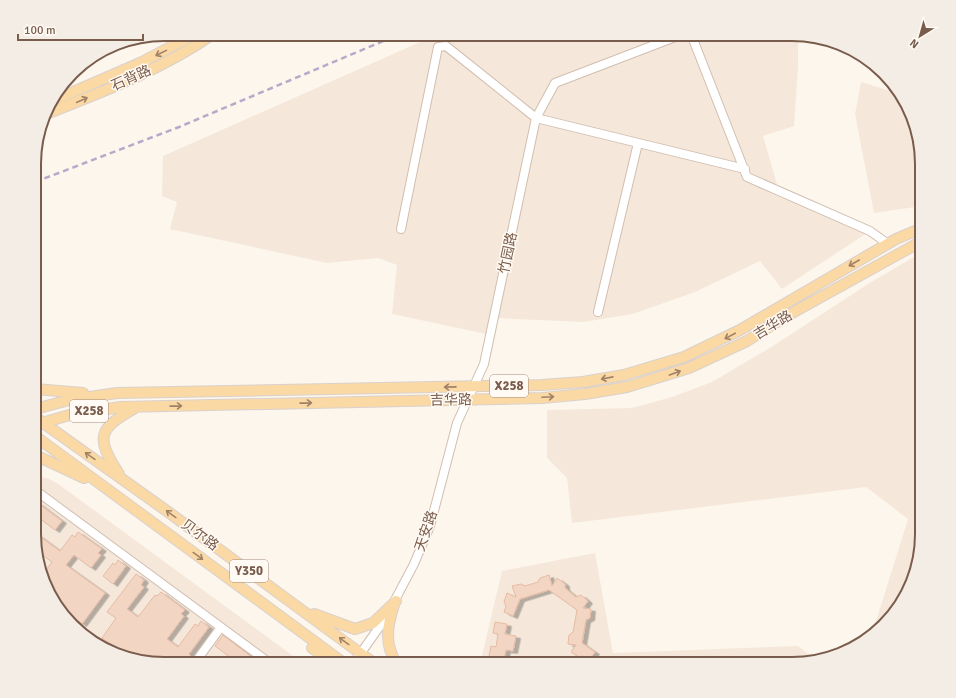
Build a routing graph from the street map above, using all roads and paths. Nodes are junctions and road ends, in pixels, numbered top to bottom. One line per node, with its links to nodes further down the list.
1 (182, 41): 5 (main road, 石背路, one-way to 5)
2 (202, 41): 6 (main road, 石背路, one-way to 2)
3 (664, 41): 7 (street, 竹园路)
4 (694, 41): 9 (street)
5 (61, 97)
6 (54, 111)
7 (536, 118): 8 (street); 10 (street); 15 (street, 竹园路)
8 (638, 143): 9 (street); 14 (street)
9 (745, 169): 12 (street)
10 (401, 229)
11 (915, 230): 12 (main road, 吉华路 / X258)
12 (888, 244): 15 (main road, 吉华路 / X258, one-way to 15)
13 (915, 245): 18 (main road, 吉华路 / X258, one-way to 13)
14 (598, 312)
15 (474, 386): 17 (main road, 吉华路 / X258, one-way to 17); 18 (street, 天安路)
16 (41, 390): 17 (main road, X258)
17 (97, 395): 20 (main road)
18 (468, 399): 19 (main road, 吉华路 / X258, one-way to 18); 29 (street, 天安路)
19 (137, 406): 21 (main road, 吉华路 / X258); 25 (main road)
20 (41, 407)
21 (41, 421)
22 (41, 425): 25 (main road, 贝尔路 / Y350, one-way to 22)
23 (41, 440): 26 (main road, 贝尔路 / Y350)
24 (41, 457): 26 (main road)
25 (122, 479): 30 (main road, 贝尔路 / Y350, one-way to 25)
26 (111, 492): 28 (main road, 贝尔路 / Y350, one-way to 28)
27 (41, 494): 31 (street)
28 (238, 585): 35 (main road); 36 (main road, 贝尔路 / Y350)
29 (396, 601): 30 (main road); 32 (street, 天安路); 39 (main road)
30 (295, 605): 32 (main road, 贝尔路 / Y350, one-way to 30)
31 (221, 627): 33 (street); 34 (street)
32 (361, 653): 37 (street, 天安路); 38 (main road, 贝尔路 / Y350)
33 (199, 657)
34 (262, 657)
35 (323, 657)
36 (336, 657)
37 (358, 657)
38 (366, 657)
39 (393, 657)

